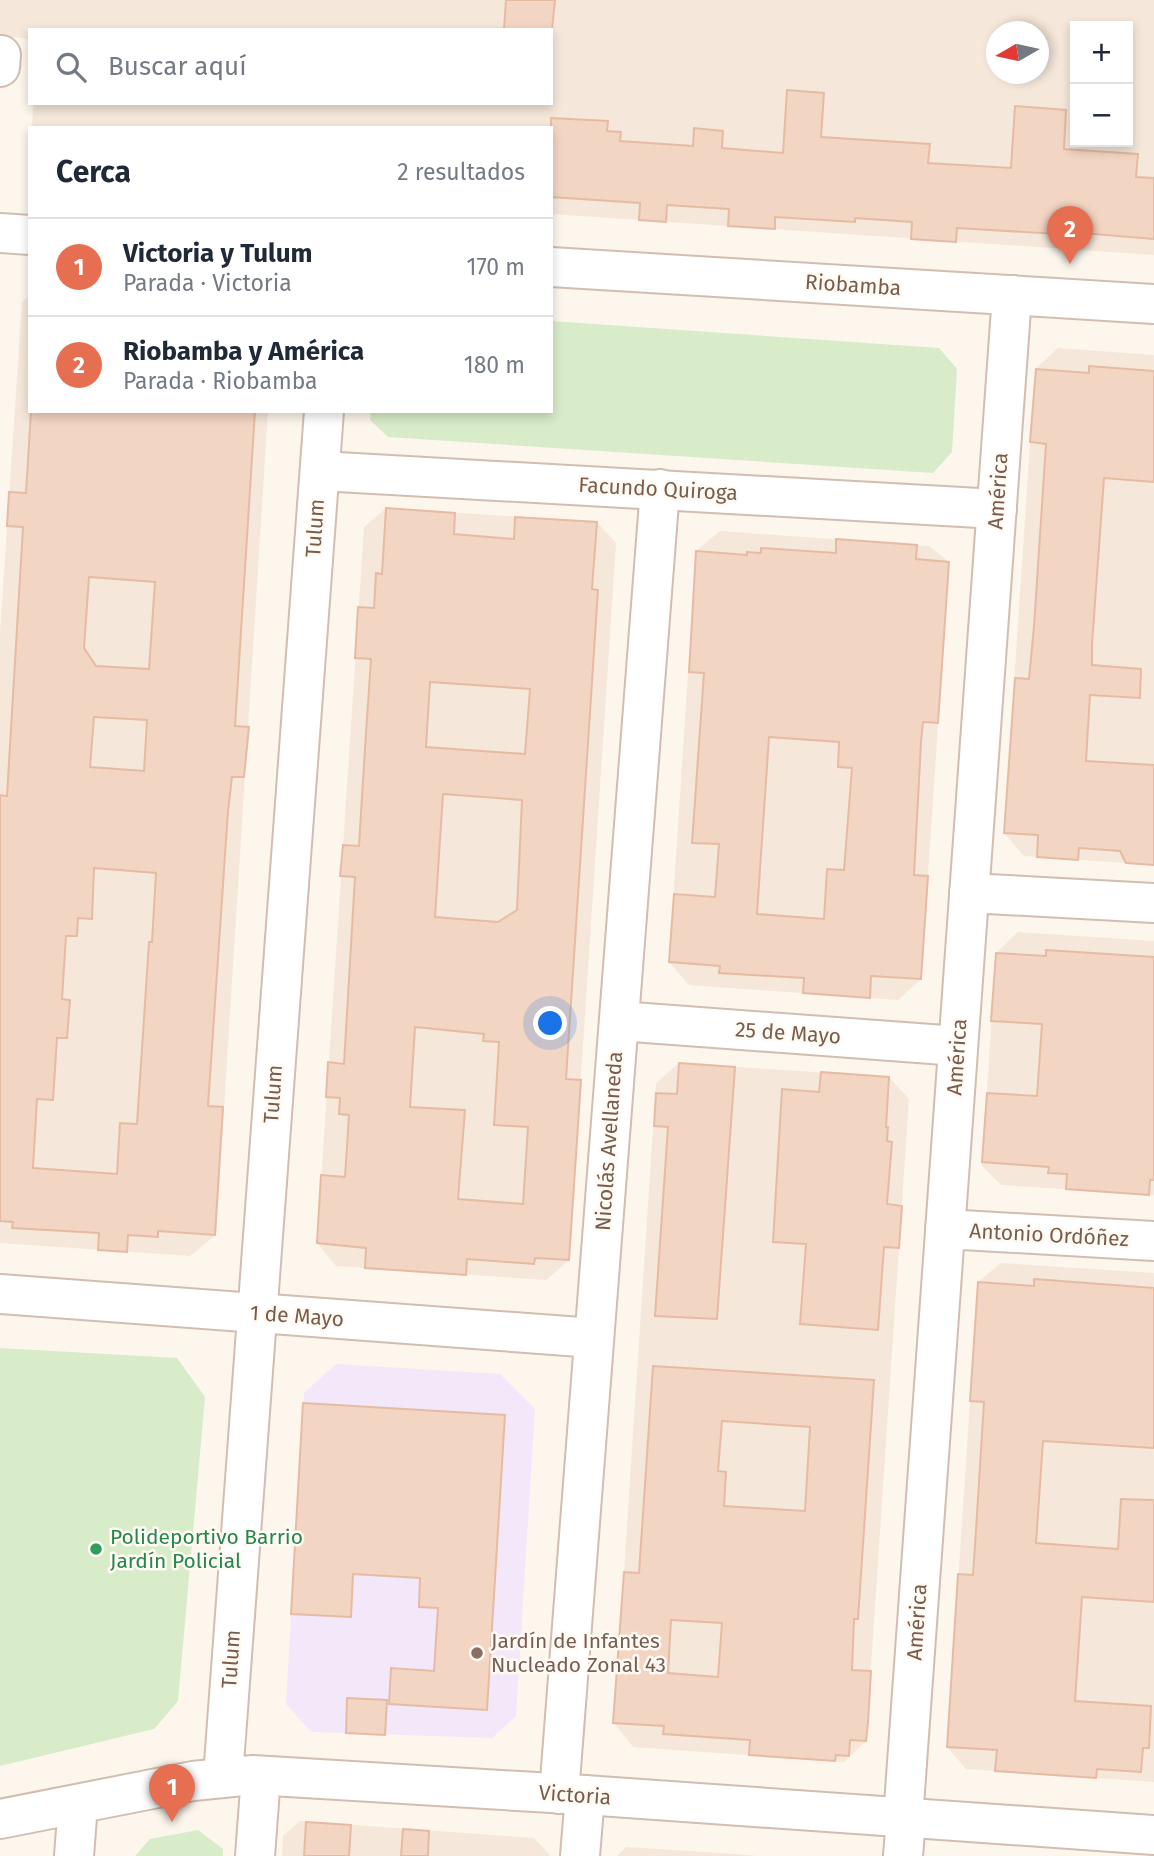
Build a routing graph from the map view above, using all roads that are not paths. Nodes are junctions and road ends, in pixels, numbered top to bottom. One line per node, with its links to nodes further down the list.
1 (1, 55): 2 (street)
2 (0, 67)
3 (0, 233): 4 (street)
4 (28, 235)
5 (553, 267): 6 (street, Riobamba)
6 (1012, 295): 7 (street, Riobamba); 11 (street, América)
7 (1154, 303)
8 (324, 413): 9 (street, Tulum)
9 (320, 471): 10 (street, Facundo Quiroga); 19 (street, Tulum)
10 (660, 489): 11 (street, Facundo Quiroga); 14 (street, Nicolás Avellaneda)
11 (996, 509): 12 (street, América)
12 (969, 893): 13 (street); 15 (street, América)
13 (1154, 904)
14 (619, 1021): 15 (street, 25 de Mayo); 20 (street, Nicolás Avellaneda)
15 (958, 1046): 16 (street, América)
16 (945, 1229): 17 (street, Antonio Ordóñez); 26 (street, América)
17 (1154, 1241)
18 (0, 1294): 19 (street, 1 de Mayo)
19 (257, 1313): 20 (street, 1 de Mayo); 22 (street, Tulum)
20 (594, 1338): 23 (street, Nicolás Avellaneda)
21 (261, 1776): 22 (street, Victoria); 23 (street, Victoria); 29 (street)
22 (223, 1777): 24 (street, Victoria)
23 (572, 1794): 26 (street, Victoria); 30 (street, Nicolás Avellaneda)
24 (78, 1804): 25 (street, Victoria); 28 (street)
25 (0, 1819)
26 (904, 1819): 27 (street, Victoria); 31 (street, América)
27 (1154, 1835)
28 (74, 1856)
29 (255, 1856)
30 (580, 1856)
31 (904, 1856)

